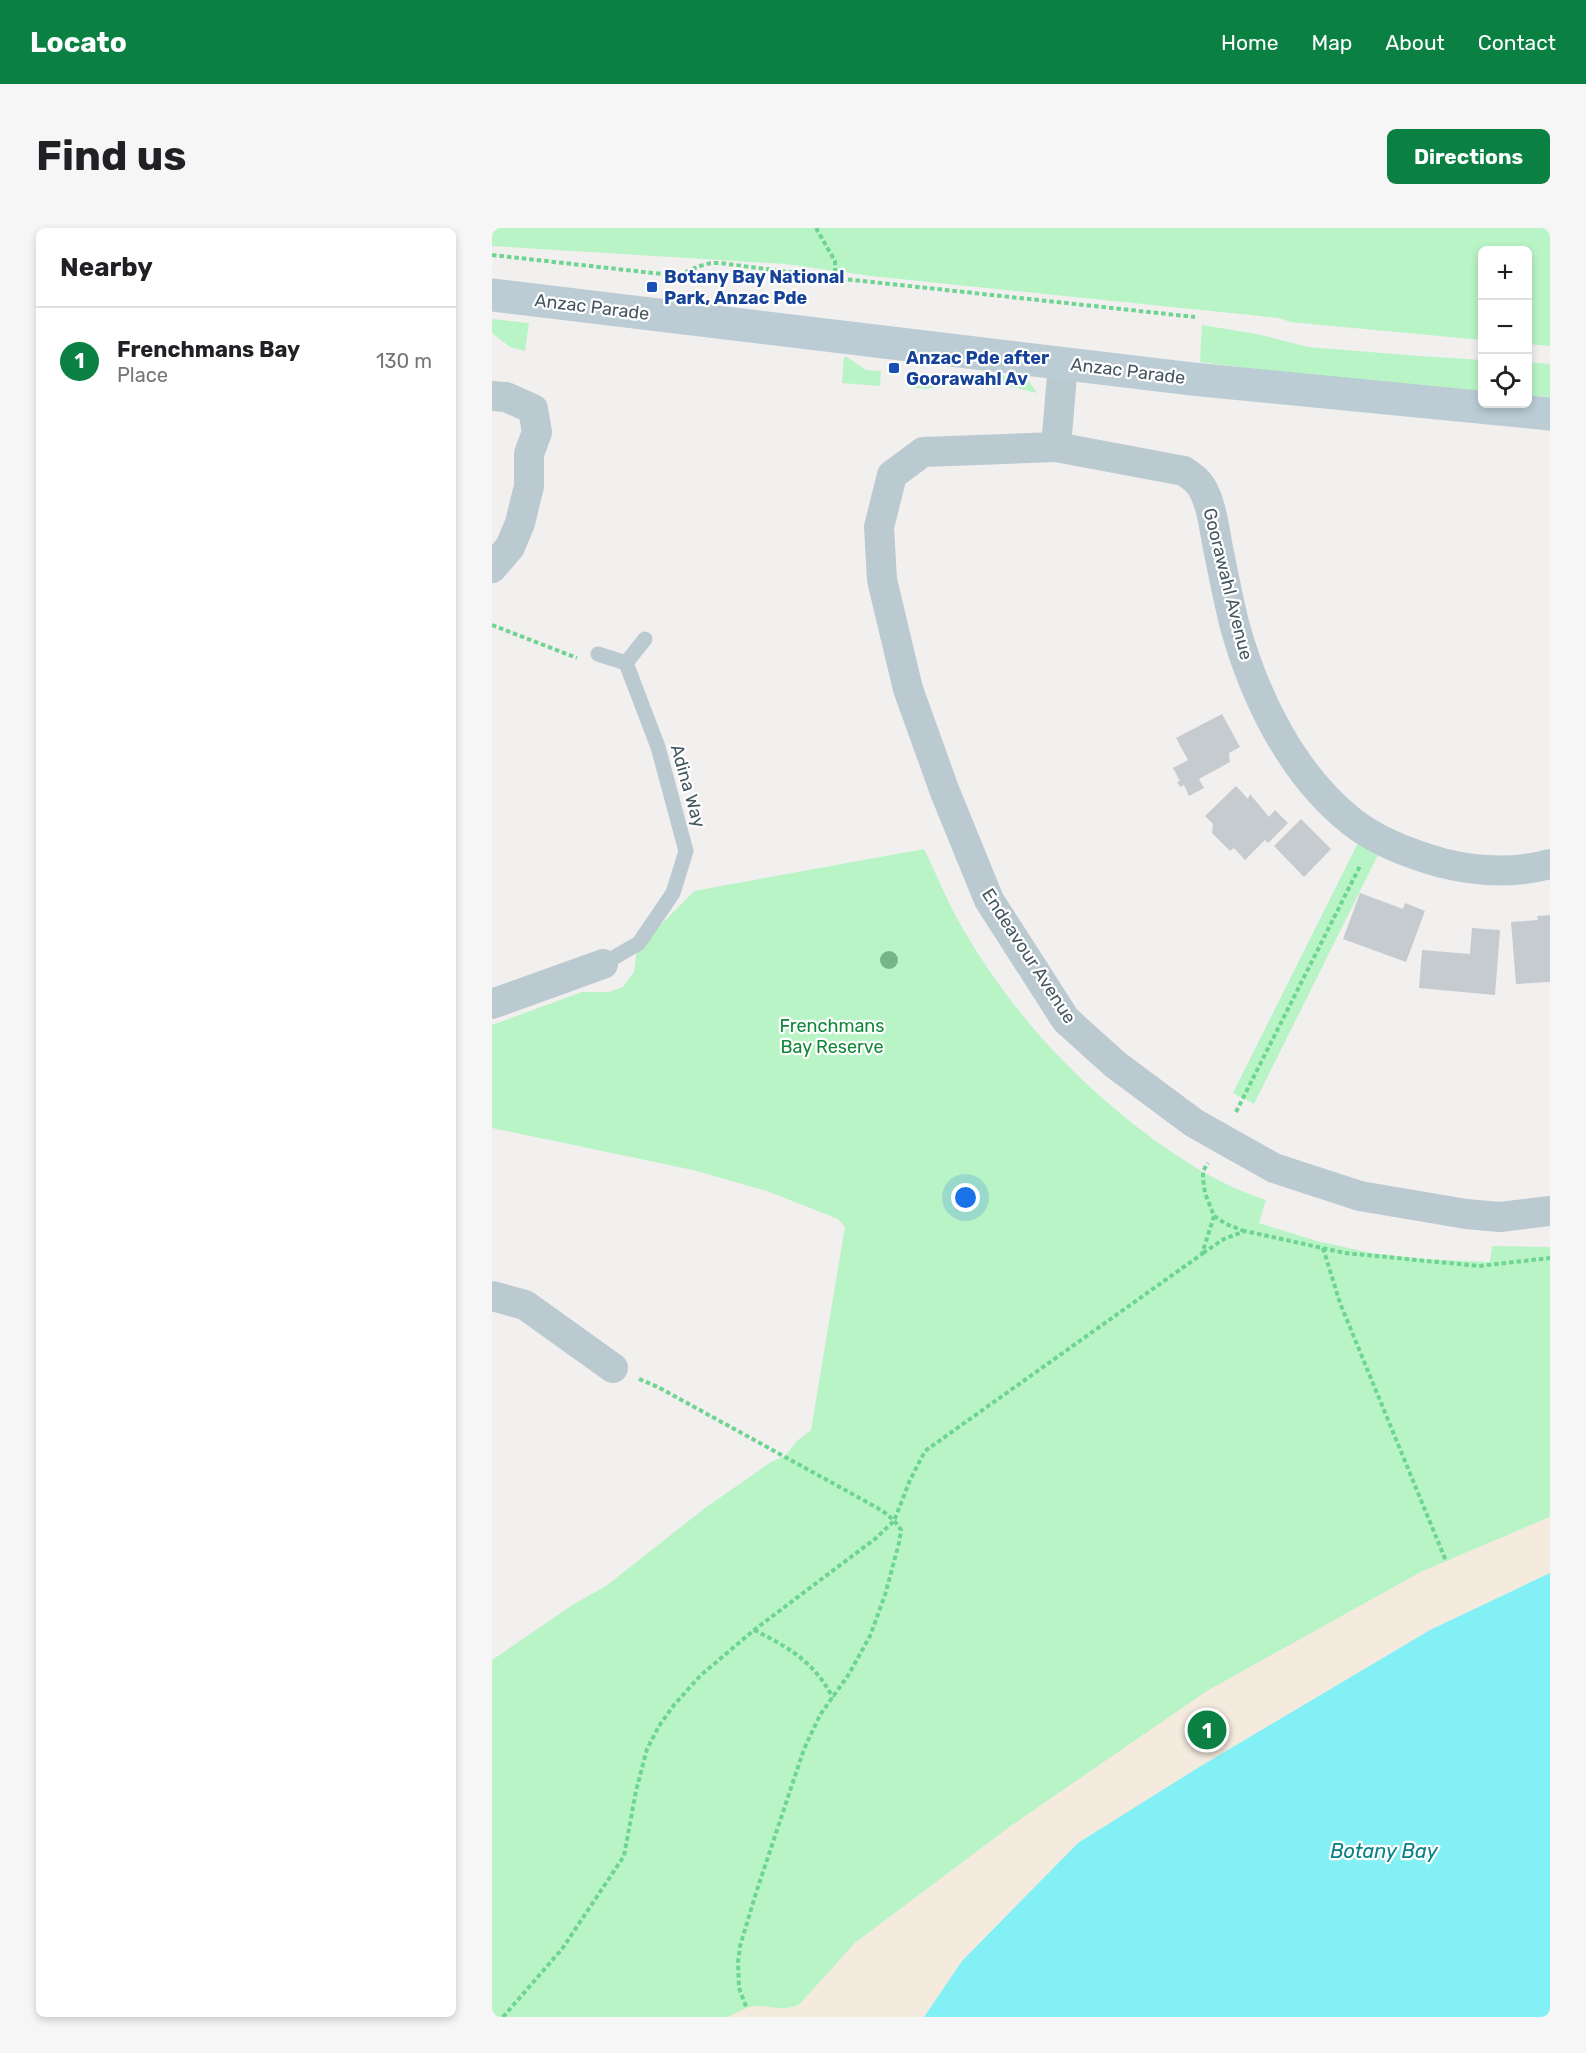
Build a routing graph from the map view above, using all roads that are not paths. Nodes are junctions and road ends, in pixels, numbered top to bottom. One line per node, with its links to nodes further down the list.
1 (492, 295): 2 (main road, Anzac Parade)
2 (1063, 363): 4 (main road, Anzac Parade); 5 (street)
3 (492, 396): 6 (street)
4 (1550, 414)
5 (1056, 447): 10 (street, Goorawahl Avenue); 13 (street, Endeavour Avenue)
6 (492, 568)
7 (645, 639): 9 (lane)
8 (598, 654): 9 (lane)
9 (626, 663): 11 (lane, Adina Way)
10 (1550, 864)
11 (603, 964): 12 (street)
12 (492, 1004)
13 (1550, 1211)
14 (492, 1296): 15 (street)
15 (613, 1368)

